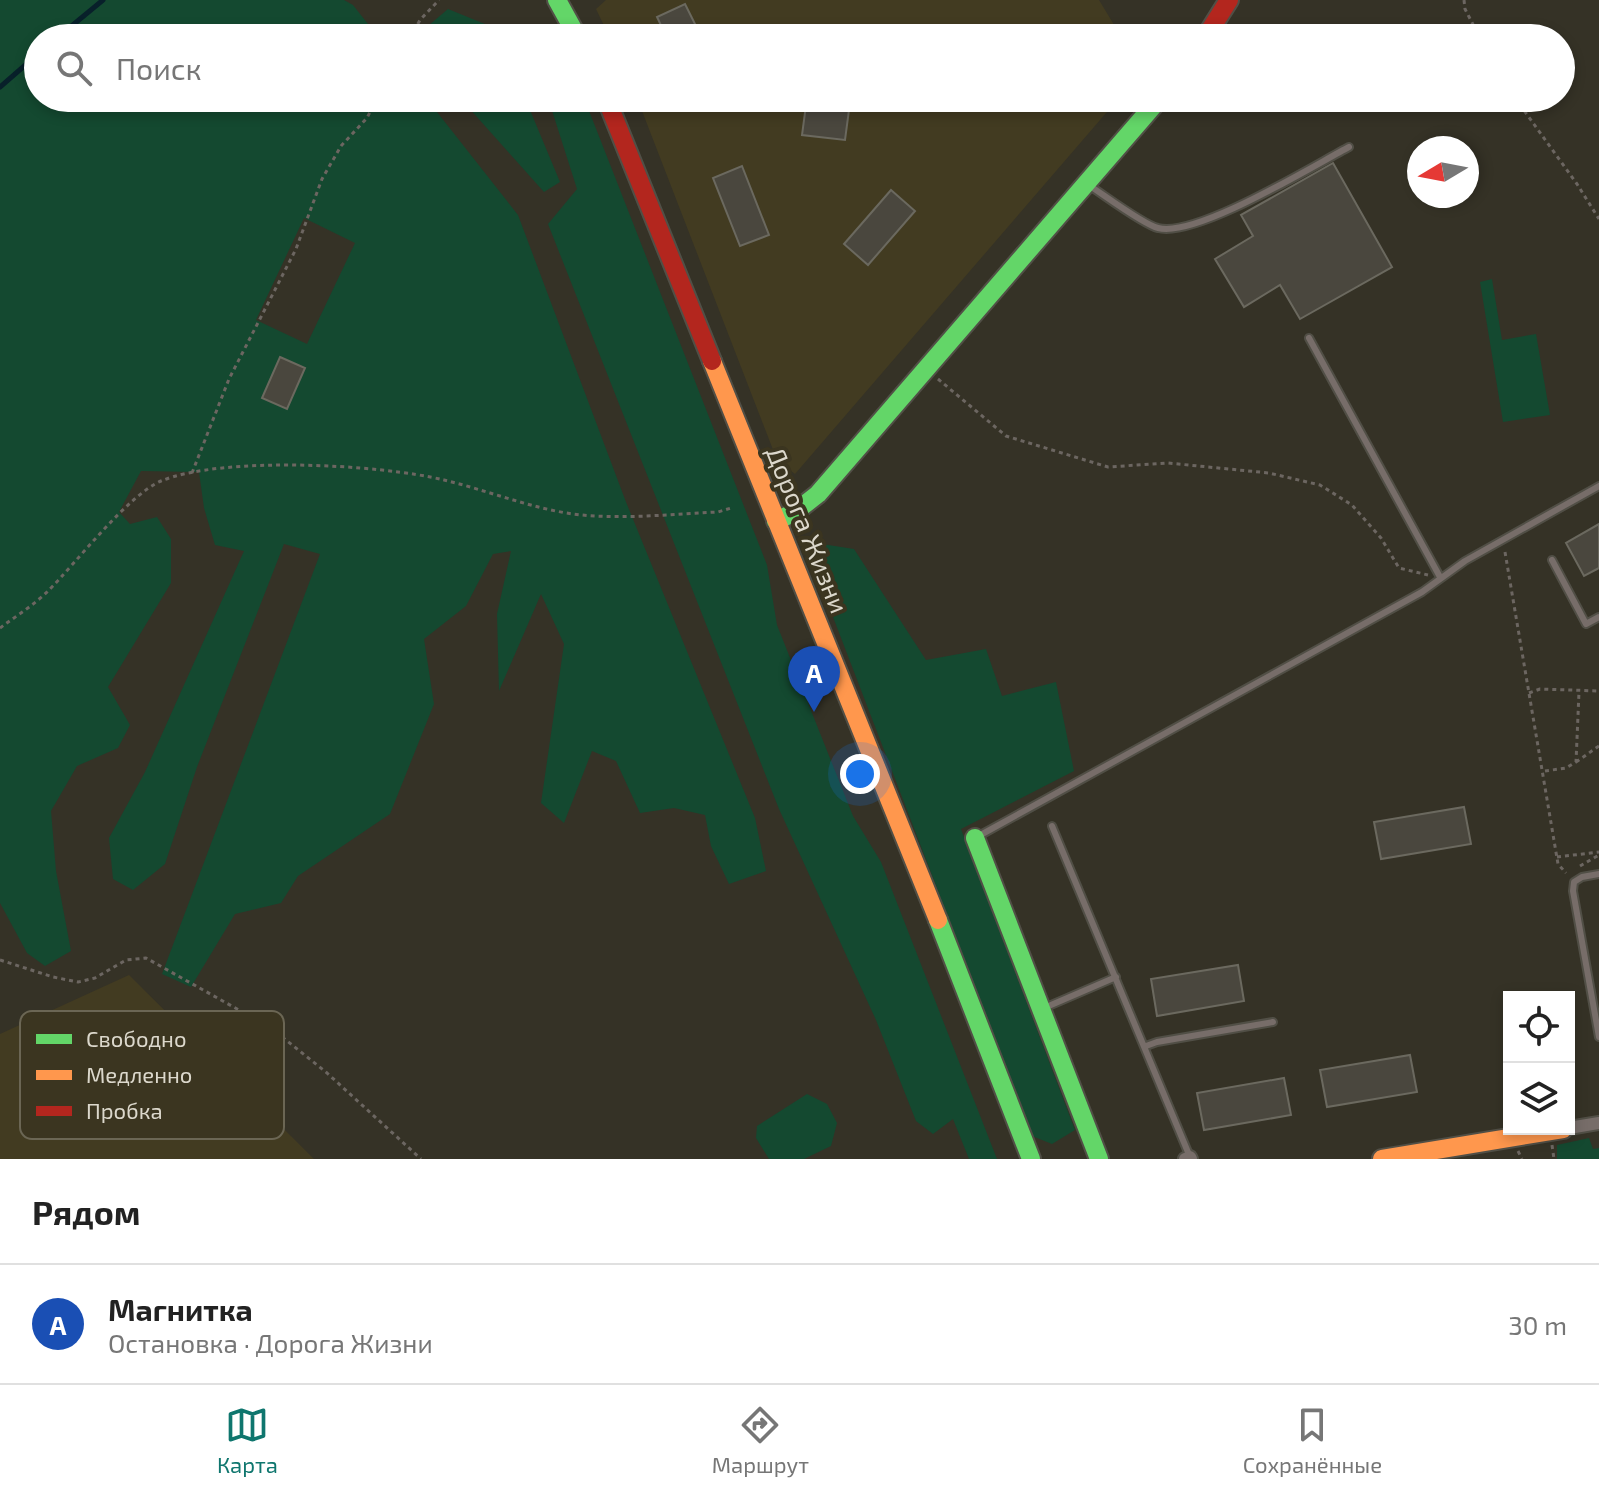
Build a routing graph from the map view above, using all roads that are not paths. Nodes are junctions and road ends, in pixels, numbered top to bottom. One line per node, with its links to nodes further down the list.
1 (557, 0): 3 (main road)
2 (1229, 0): 4 (main road)
3 (570, 24)
4 (1214, 24)
5 (612, 112): 11 (main road, Дорога Жизни)
6 (1148, 112): 8 (main road)
7 (1349, 147): 8 (lane)
8 (1087, 184): 11 (main road)
9 (1309, 338): 13 (lane)
10 (1599, 486): 13 (lane)
11 (776, 521): 27 (main road, Дорога Жизни)
12 (1552, 560): 14 (lane)
13 (1440, 577): 16 (lane)
14 (1599, 617)
15 (1052, 826): 18 (lane)
16 (975, 838): 19 (main road)
17 (1599, 874): 21 (lane)
18 (1116, 977): 19 (lane); 22 (lane)
19 (1040, 1009): 28 (main road)
20 (1273, 1022): 22 (lane)
21 (1599, 1037)
22 (1146, 1046): 26 (lane)
23 (1599, 1123): 24 (street)
24 (1575, 1127)
25 (1557, 1135): 29 (main road)
26 (1189, 1158)
27 (1031, 1159)
28 (1099, 1159)
29 (1382, 1159)

